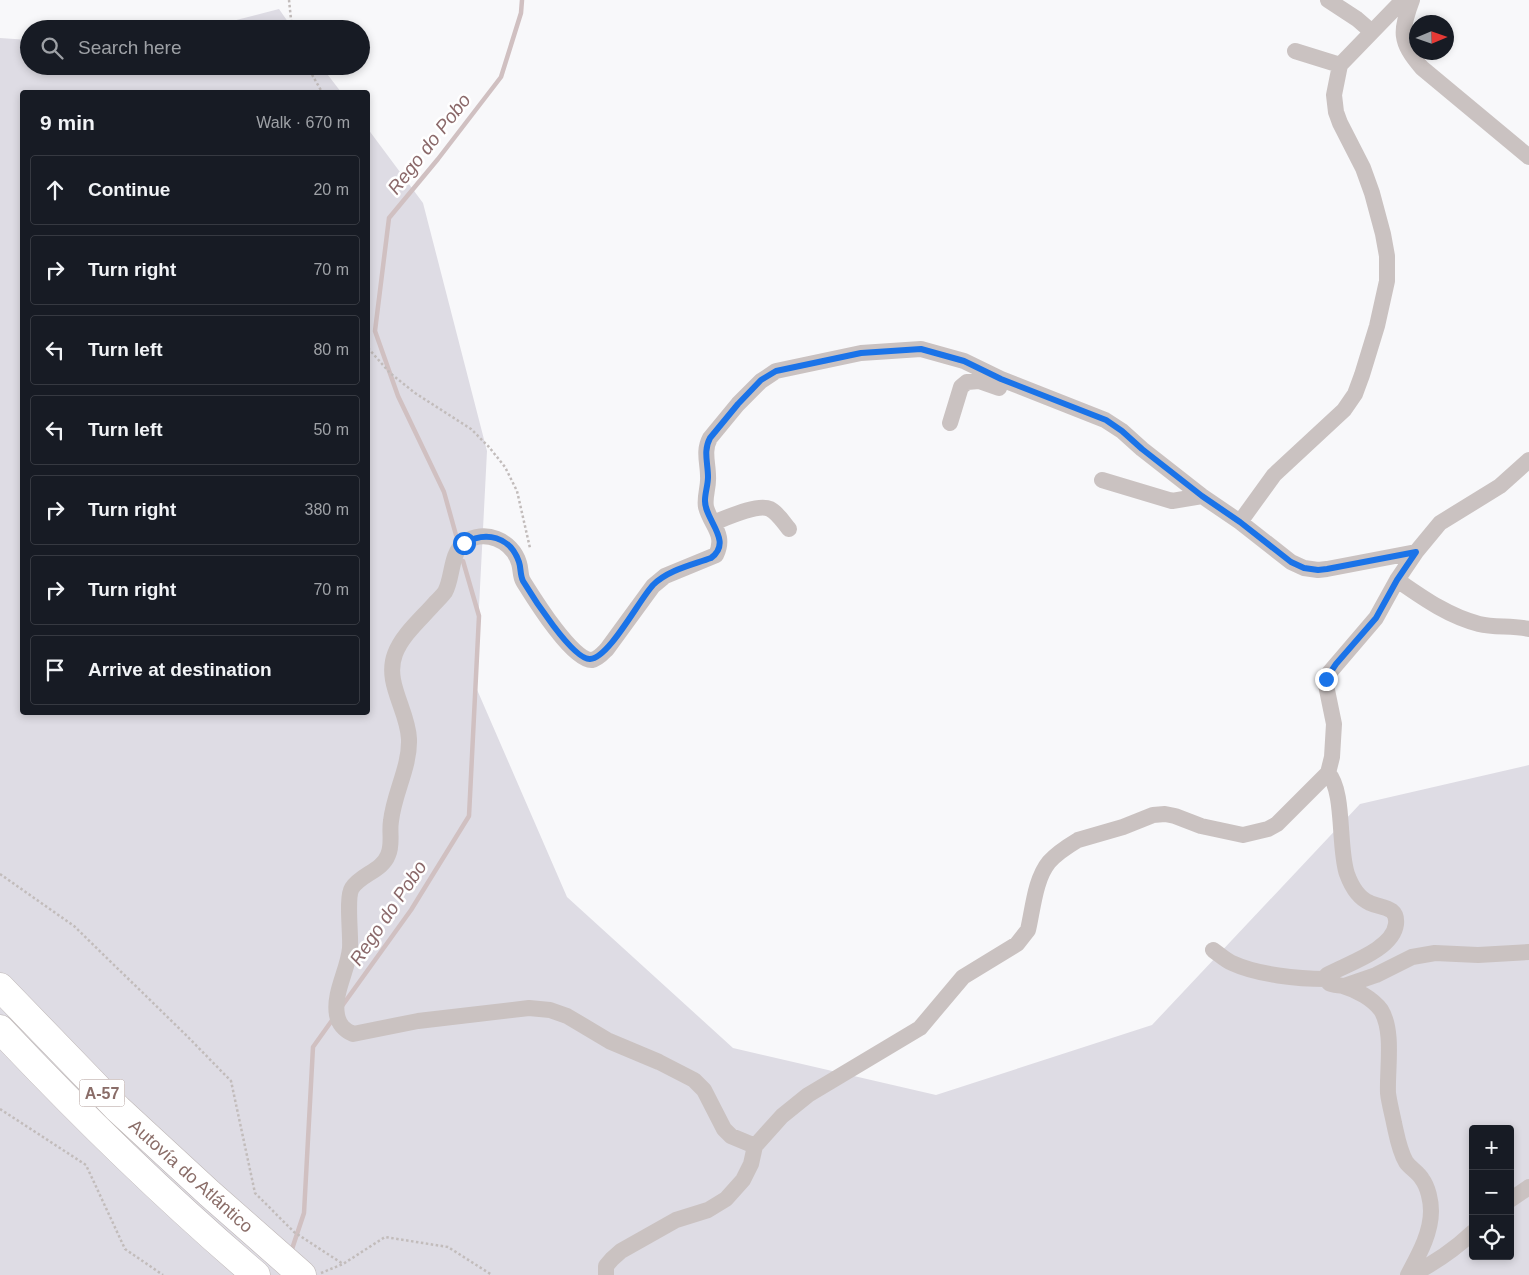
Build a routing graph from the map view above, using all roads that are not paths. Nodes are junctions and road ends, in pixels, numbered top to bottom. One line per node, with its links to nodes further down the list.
1 (1328, 0): 4 (street)
2 (1403, 0): 4 (street)
3 (1412, 0): 7 (street)
4 (1372, 32): 6 (street)
5 (1296, 51): 6 (street)
6 (1340, 65): 13 (street)
7 (1529, 157)
8 (1071, 406): 9 (street); 12 (street); 14 (street)
9 (950, 423)
10 (1529, 460): 16 (street)
11 (1102, 480): 12 (street)
12 (1202, 496): 13 (street)
13 (1240, 522): 16 (street)
14 (713, 523): 15 (street); 26 (street)
15 (789, 529)
16 (1416, 552): 17 (street)
17 (1397, 580): 18 (street); 19 (street)
18 (1529, 628)
19 (1328, 773): 22 (street); 26 (street)
20 (1213, 950): 22 (street)
21 (1529, 952): 23 (street)
22 (1326, 979): 23 (street)
23 (1344, 986): 33 (street)
24 (0, 987): 31 (highway, Autovía do Atlántico / A-57)
25 (0, 1029): 30 (highway, Autovía do Atlántico / A-57)
26 (755, 1146): 32 (street)
27 (1529, 1187): 28 (street)
28 (1514, 1197)
29 (1469, 1236): 33 (street)
30 (256, 1275)
31 (302, 1275)
32 (606, 1275)
33 (1410, 1275)

